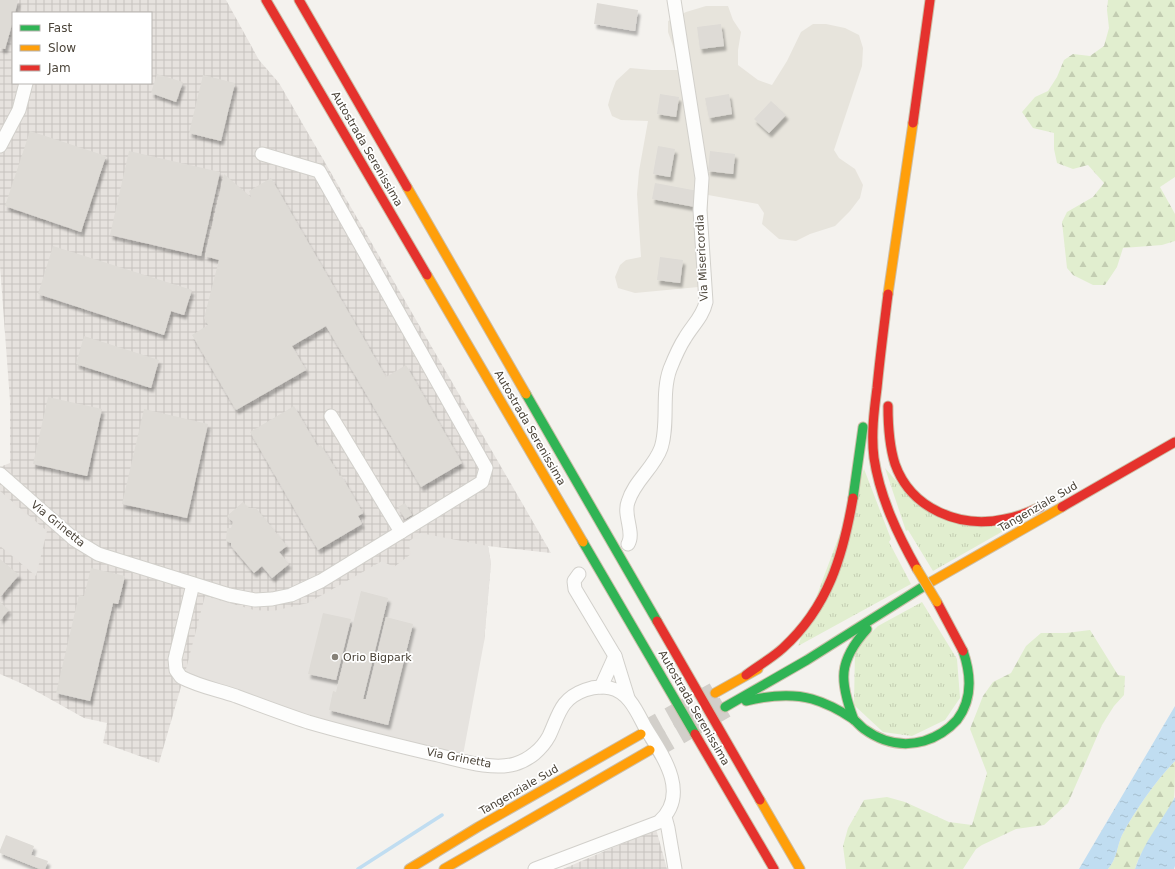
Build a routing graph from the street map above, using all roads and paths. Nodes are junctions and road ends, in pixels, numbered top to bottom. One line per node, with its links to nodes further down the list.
1 (266, 0): 39 (highway, Autostrada Serenissima)
2 (299, 0): 40 (highway, Autostrada Serenissima)
3 (674, 0): 20 (street, Via Misericordia)
4 (930, 0): 7 (highway)
5 (913, 56): 7 (highway)
6 (26, 84): 8 (street)
7 (917, 95): 10 (highway)
8 (0, 146)
9 (262, 154): 19 (street, Via Grinetta)
10 (883, 330): 11 (highway); 27 (highway); 31 (highway, bridge)
11 (890, 343)
12 (889, 396): 18 (highway)
13 (331, 416): 19 (street)
14 (1175, 442): 15 (highway, Tangenziale Sud)
15 (1140, 463): 17 (highway); 23 (highway, Tangenziale Sud)
16 (0, 474): 22 (street, Via Grinetta)
17 (1073, 490)
18 (1047, 504)
19 (401, 532): 22 (street, Via Grinetta)
20 (628, 544)
21 (579, 574): 26 (street)
22 (193, 584): 28 (street, Via Grinetta)
23 (914, 592): 24 (highway, Tangenziale Sud); 31 (highway); 31 (highway, Tangenziale Sud)
24 (837, 630)
25 (795, 651): 27 (highway)
26 (615, 656): 28 (street); 30 (street)
27 (746, 675): 29 (highway)
28 (601, 687): 30 (street)
29 (715, 693)
30 (628, 698): 34 (street)
31 (854, 720)
32 (642, 734): 35 (highway, Tangenziale Sud)
33 (650, 750): 36 (highway)
34 (665, 817): 37 (street); 38 (street)
35 (409, 869)
36 (444, 869)
37 (535, 869)
38 (675, 869)
39 (774, 869)
40 (800, 869)

